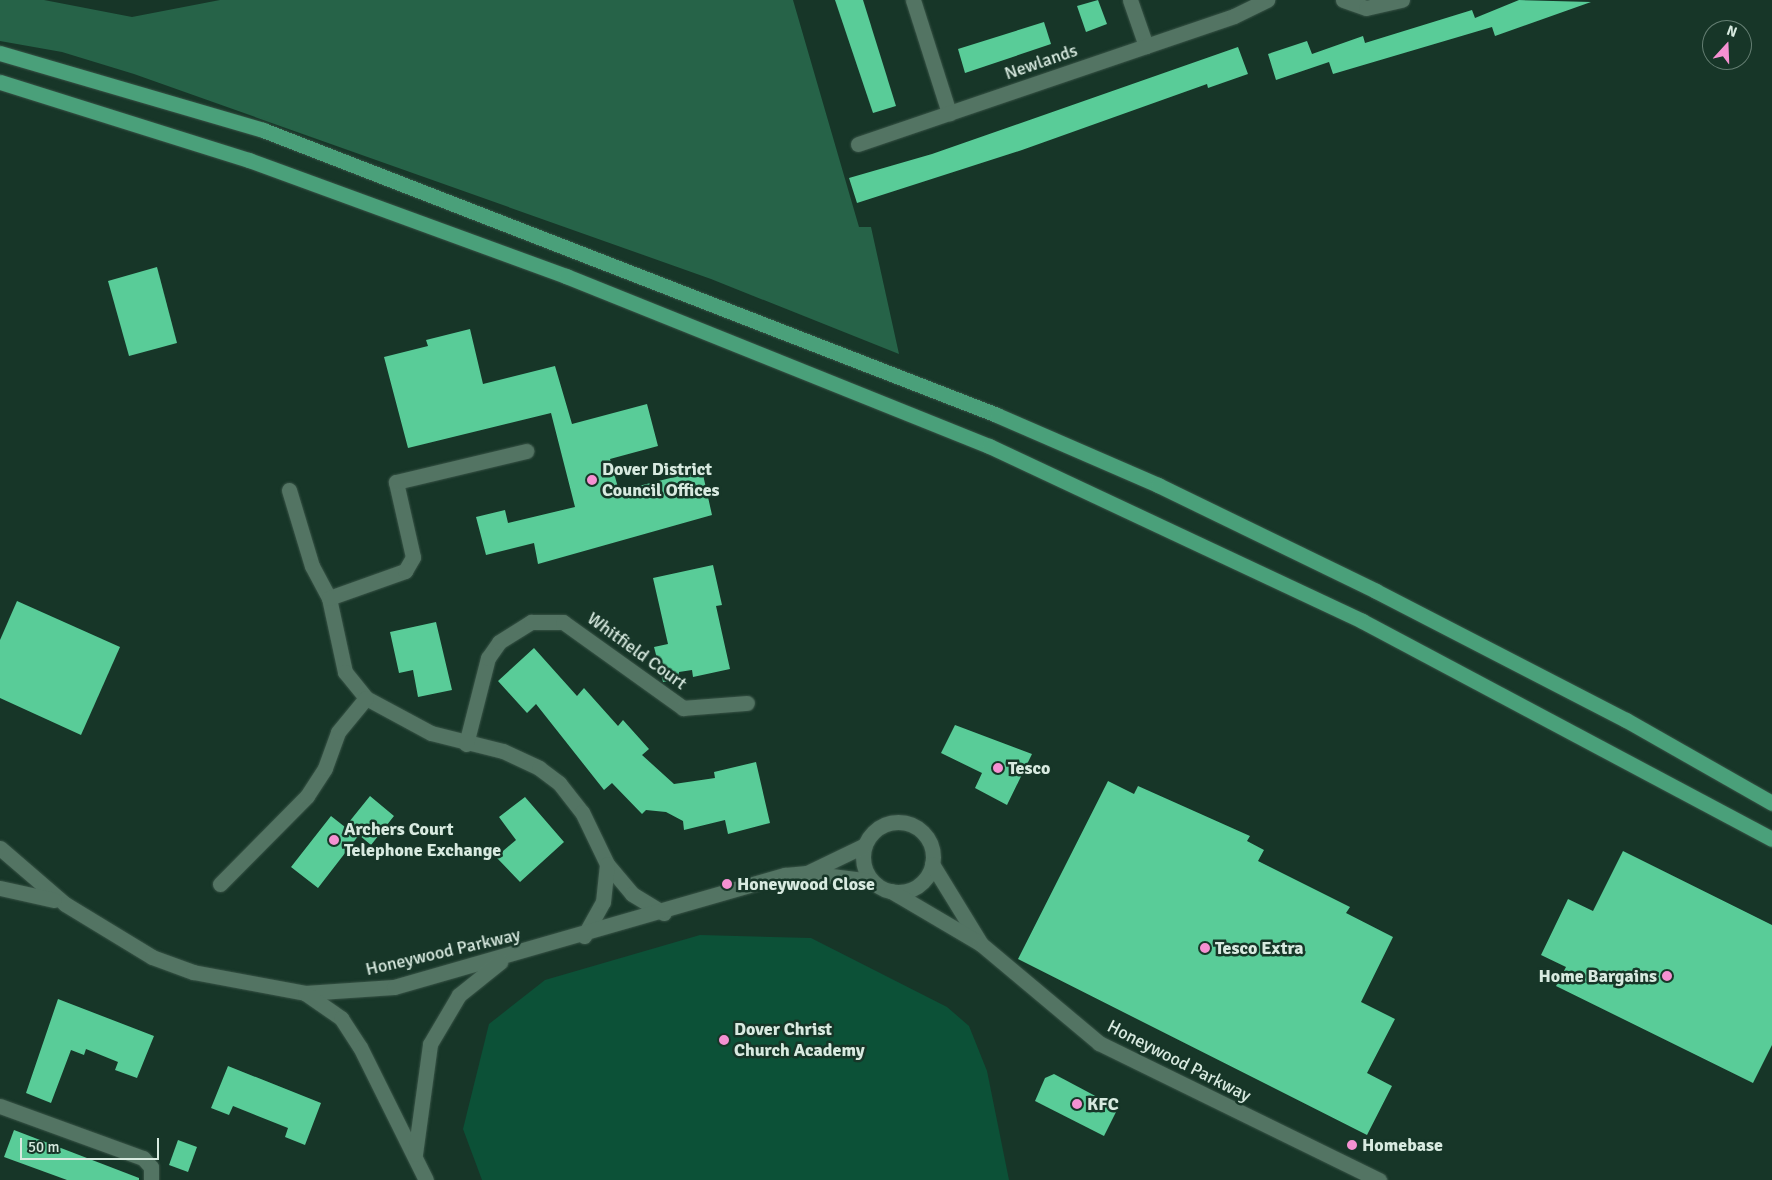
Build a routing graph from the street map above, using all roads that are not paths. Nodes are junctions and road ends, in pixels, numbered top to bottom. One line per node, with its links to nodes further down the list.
1 (913, 0): 9 (street)
2 (1130, 0): 6 (street)
3 (1267, 0): 6 (street, Newlands)
4 (1342, 0): 5 (street)
5 (1402, 0)
6 (1146, 46): 9 (street, Newlands)
7 (0, 53): 17 (highway)
8 (0, 82): 18 (highway)
9 (949, 113): 10 (street, Newlands)
10 (858, 144)
11 (526, 451): 13 (street)
12 (289, 490): 13 (street)
13 (328, 598): 14 (street)
14 (366, 698): 16 (street); 25 (street)
15 (747, 703): 16 (street, Whitfield Court)
16 (466, 744): 21 (street)
17 (1772, 803)
18 (1772, 839)
19 (865, 845): 22 (street); 23 (street, Honeywood Parkway); 24 (street)
20 (0, 848): 28 (street, Honeywood Parkway)
21 (606, 864): 29 (street); 30 (street)
22 (932, 864): 27 (street); 31 (street, Honeywood Parkway)
23 (807, 873): 24 (street, Honeywood Parkway); 29 (street, Honeywood Parkway)
24 (872, 881): 27 (street)
25 (220, 884)
26 (0, 888): 28 (street, Honeywood Parkway)
27 (891, 891): 31 (street, Honeywood Parkway)
28 (65, 904): 33 (street, Honeywood Parkway)
29 (664, 913): 30 (street, Honeywood Parkway)
30 (584, 936): 32 (street, Honeywood Parkway)
31 (981, 944): 38 (street, Honeywood Parkway)
32 (505, 958): 33 (street, Honeywood Parkway); 35 (street)
33 (305, 993): 35 (street)
34 (0, 1106): 36 (street)
35 (415, 1154): 37 (street)
36 (151, 1180)
37 (426, 1180)
38 (1379, 1180)

